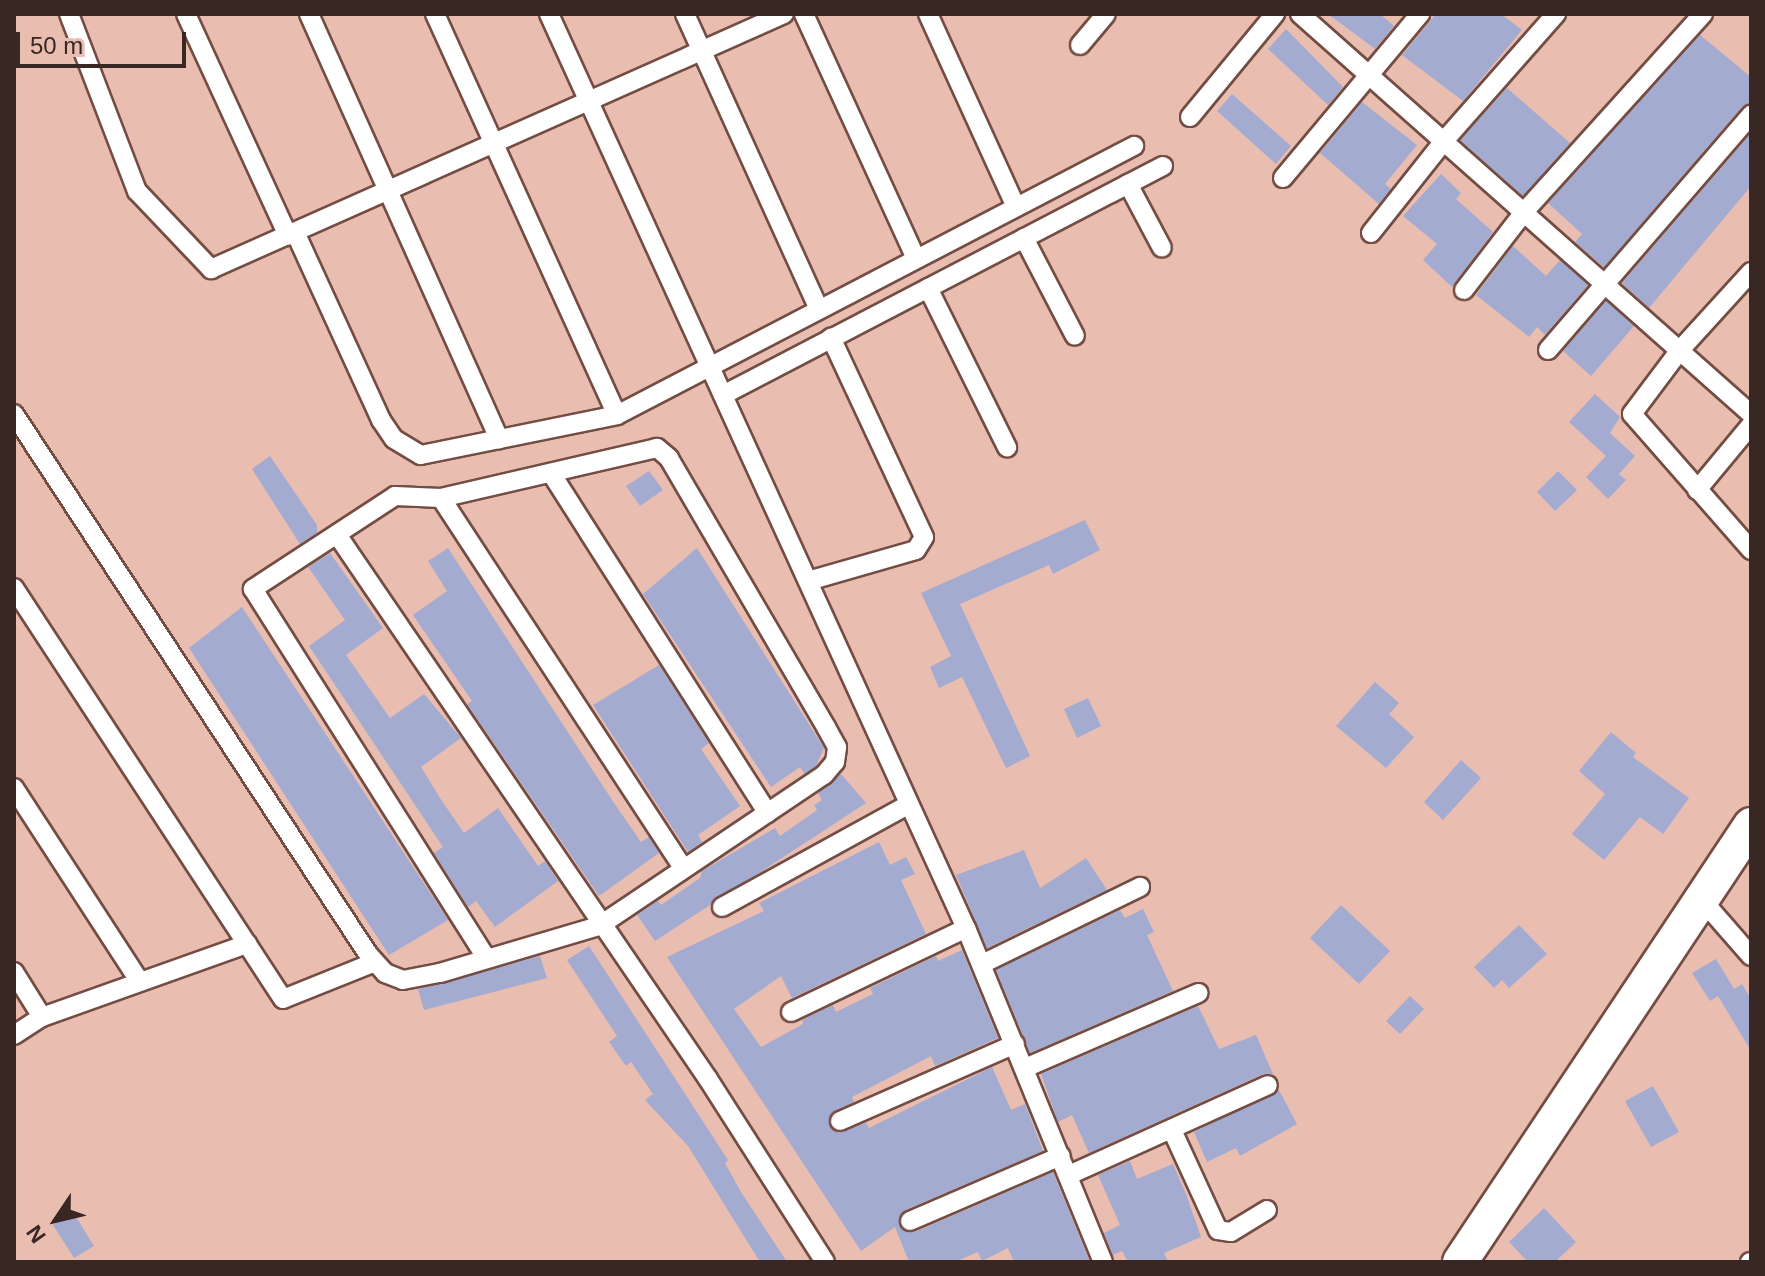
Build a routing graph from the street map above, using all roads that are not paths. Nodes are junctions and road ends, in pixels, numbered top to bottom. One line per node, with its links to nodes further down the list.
1 (69, 14): 32 (street)
2 (186, 14): 32 (street)
3 (309, 14): 28 (street)
4 (435, 14): 23 (street)
5 (549, 14): 19 (street)
6 (685, 14): 17 (street)
7 (784, 14): 17 (street)
8 (804, 14): 35 (street)
9 (928, 14): 29 (street)
10 (1275, 14): 21 (street)
11 (1300, 14): 18 (street)
12 (1420, 14): 18 (street)
13 (1556, 14): 22 (street)
14 (1703, 14): 30 (street)
15 (1101, 15): 16 (street)
16 (1080, 45)
17 (702, 51): 19 (street); 40 (street)
18 (1369, 76): 22 (street); 26 (street)
19 (590, 104): 23 (street); 45 (street)
20 (1751, 115): 37 (street)
21 (1190, 117)
22 (1443, 142): 30 (street); 31 (street)
23 (493, 146): 28 (street); 49 (street)
24 (1134, 146): 29 (street)
25 (1163, 166): 27 (street)
26 (1283, 178)
27 (1128, 184): 33 (street); 34 (street)
28 (388, 192): 32 (street); 51 (street)
29 (1016, 207): 35 (street)
30 (1524, 212): 37 (street); 39 (street)
31 (1371, 233)
32 (291, 234): 51 (street)
33 (1024, 238): 38 (street); 41 (street)
34 (1162, 248)
35 (916, 259): 40 (street)
36 (1751, 272): 44 (street)
37 (1605, 282): 43 (street); 44 (street)
38 (928, 288): 42 (street); 52 (street)
39 (1464, 290)
40 (819, 309): 45 (street)
41 (1075, 336)
42 (831, 338): 46 (street); 58 (street)
43 (1548, 350)
44 (1680, 350): 48 (street); 54 (street)
45 (709, 366): 46 (street); 49 (street)
46 (723, 395): 58 (street)
47 (14, 414): 73 (street)
48 (1751, 414)
49 (617, 415): 51 (street)
50 (1751, 425): 54 (street)
51 (499, 439)
52 (1007, 447)
53 (551, 473): 55 (street); 62 (street); 62 (street)
54 (1697, 490): 57 (street)
55 (441, 498): 56 (street); 64 (street)
56 (338, 536): 68 (street); 72 (street)
57 (1751, 550)
58 (808, 581): 61 (street)
59 (14, 588): 70 (street)
60 (14, 788): 76 (street)
61 (909, 804): 67 (street); 69 (street)
62 (768, 813): 64 (street)
63 (1751, 825): 66 (highway)
64 (684, 869): 68 (street)
65 (1140, 887): 74 (street)
66 (1703, 901): 71 (street); 92 (highway)
67 (722, 907)
68 (599, 926): 72 (street); 90 (street)
69 (966, 928): 74 (street); 78 (street)
70 (247, 944): 73 (street); 76 (street)
71 (1751, 956)
72 (486, 958): 73 (street)
73 (375, 962)
74 (982, 964): 81 (street)
75 (14, 972): 79 (street)
76 (140, 982): 79 (street)
77 (1198, 993): 82 (street)
78 (791, 1012)
79 (42, 1017): 80 (street)
80 (14, 1035)
81 (1015, 1044): 82 (street); 84 (street)
82 (1025, 1068): 86 (street)
83 (1268, 1085): 85 (street)
84 (840, 1121)
85 (1172, 1130): 87 (street); 88 (street)
86 (1061, 1156): 87 (street); 89 (street)
87 (1069, 1175): 91 (street)
88 (1267, 1210)
89 (910, 1221)
90 (825, 1262)
91 (1103, 1262)
92 (1460, 1262)

